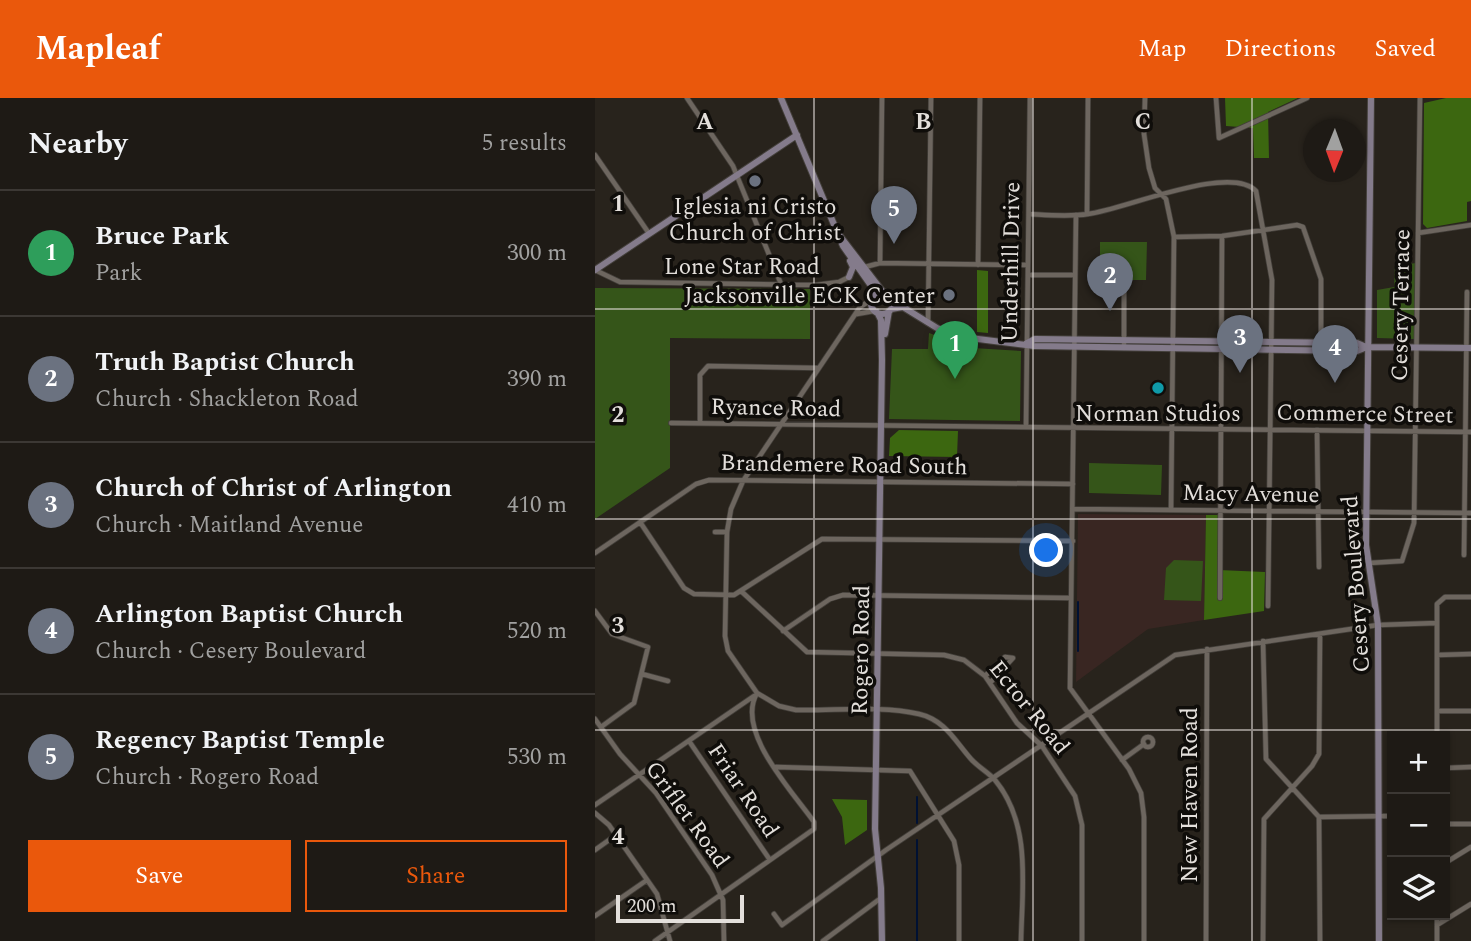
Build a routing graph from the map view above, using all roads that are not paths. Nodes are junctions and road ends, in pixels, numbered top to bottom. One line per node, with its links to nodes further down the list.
1 (687, 98): 17 (street)
2 (781, 98): 15 (main road)
3 (882, 98): 29 (street)
4 (931, 98): 30 (street)
5 (980, 98): 31 (street)
6 (1030, 98): 19 (street, Underhill Drive)
7 (1088, 98): 20 (street)
8 (1145, 98): 18 (street)
9 (1216, 98): 14 (street)
10 (1289, 98): 14 (street)
11 (1307, 98): 14 (street)
12 (1371, 98): 56 (main road, Cesery Boulevard)
13 (1420, 98): 25 (street, Cesery Terrace)
14 (1289, 107)
15 (797, 135): 17 (main road); 28 (main road)
16 (595, 155): 24 (street)
17 (735, 174): 24 (main road); 39 (street)
18 (1161, 194): 20 (street); 23 (street); 27 (street)
19 (1029, 214): 21 (street); 32 (street, Underhill Drive)
20 (1087, 214): 21 (street)
21 (1076, 215): 36 (street)
22 (1471, 225): 25 (street)
23 (1263, 231): 26 (street); 54 (street); 55 (street)
24 (648, 232): 33 (main road)
25 (1418, 233): 57 (street, Cesery Terrace)
26 (1222, 236): 27 (street); 53 (street)
27 (1174, 237): 52 (street)
28 (839, 238): 34 (main road); 37 (main road)
29 (880, 263): 30 (street); 34 (street)
30 (929, 264): 31 (street); 48 (street)
31 (978, 265): 32 (street)
32 (1027, 265): 35 (street, Underhill Drive)
33 (595, 270): 39 (street, Lone Star Road)
34 (864, 271): 37 (main road); 40 (main road); 42 (main road, Rogero Road)
35 (1028, 275): 36 (street); 49 (street, Underhill Drive)
36 (1075, 275): 50 (street)
37 (849, 277): 39 (street, Lone Star Road)
38 (1124, 281): 51 (street)
39 (781, 284)
40 (883, 292): 42 (main road); 43 (main road)
41 (1467, 292): 58 (street)
42 (872, 298): 45 (main road, Rogero Road); 46 (street)
43 (892, 298): 44 (main road, Rogero Road); 47 (main road)
44 (890, 310): 45 (main road); 47 (main road); 59 (main road, Rogero Road)
45 (876, 312): 46 (street); 59 (main road, Rogero Road)
46 (856, 314): 60 (street)
47 (914, 314): 48 (main road)
48 (928, 323): 49 (main road)
49 (1027, 343): 50 (main road); 65 (street, Underhill Drive)
50 (1074, 343): 51 (main road); 66 (street)
51 (1124, 344): 52 (main road)
52 (1173, 344): 53 (main road); 67 (street)
53 (1222, 345): 54 (main road); 68 (street)
54 (1271, 346): 55 (main road); 69 (street)
55 (1321, 346): 56 (main road)
56 (1367, 347): 57 (main road); 71 (main road, Cesery Boulevard)
57 (1418, 348): 58 (main road); 72 (street, Cesery Terrace)
58 (1469, 348): 73 (street)
59 (882, 360): 64 (main road, Rogero Road)
60 (819, 368): 62 (street); 63 (street)
61 (671, 423): 62 (street, Ryance Road)
62 (700, 423): 63 (street, Ryance Road)
63 (780, 424): 64 (street, Ryance Road); 74 (street)
64 (881, 425): 65 (street, Commerce Street); 75 (main road, Rogero Road)
65 (1026, 427): 66 (street, Commerce Street)
66 (1073, 428): 67 (street, Commerce Street); 76 (street)
67 (1172, 428): 68 (street, Commerce Street); 78 (street)
68 (1221, 429): 69 (street, Commerce Street); 79 (street)
69 (1270, 430): 70 (street, Commerce Street); 80 (street)
70 (1317, 430): 71 (street, Commerce Street); 81 (street)
71 (1366, 430): 72 (street, Commerce Street); 82 (main road, Cesery Boulevard)
72 (1416, 432): 73 (street, Commerce Street); 83 (street, Cesery Terrace)
73 (1468, 432): 84 (street)
74 (743, 481): 75 (street, Brandemere Road South); 85 (street, Brandemere Road South); 87 (street)
75 (880, 482): 76 (street, Brandemere Road South); 88 (main road, Rogero Road)
76 (1073, 484): 77 (street)
77 (1073, 509): 78 (street, Macy Avenue); 89 (street)
78 (1171, 510): 79 (street, Macy Avenue)
79 (1220, 510): 80 (street, Macy Avenue); 99 (street)
80 (1269, 511): 81 (street, Macy Avenue); 100 (street)
81 (1317, 511): 82 (street, Macy Avenue); 93 (street)
82 (1366, 512): 83 (street, Macy Avenue); 92 (main road, Cesery Boulevard)
83 (1415, 513): 84 (street, Macy Avenue); 92 (street, Cesery Terrace)
84 (1468, 513): 91 (street)
85 (640, 522): 90 (street, Brandemere Road South); 95 (street)
86 (715, 532): 87 (street)
87 (727, 532): 95 (street)
88 (879, 539): 89 (street); 94 (street); 96 (main road, Rogero Road)
89 (1073, 541): 98 (street)
90 (595, 553)
91 (1464, 555)
92 (1369, 563): 103 (main road, Cesery Boulevard)
93 (1319, 567)
94 (741, 591): 95 (street); 104 (street, Ector Road)
95 (726, 595): 115 (street)
96 (879, 596): 98 (street); 104 (street); 108 (main road, Rogero Road)
97 (1471, 597): 102 (street)
98 (1071, 598): 119 (street)
99 (1220, 598)
100 (1268, 606)
101 (595, 611): 111 (street)
102 (1437, 623): 103 (street); 110 (street)
103 (1378, 625): 105 (street); 137 (main road, Cesery Boulevard)
104 (783, 631): 108 (street, Ector Road)
105 (1320, 634): 106 (street); 133 (street)
106 (1263, 641): 107 (street); 133 (street)
107 (1207, 649): 119 (street); 166 (street, New Haven Road)
108 (878, 654): 112 (street, Ector Road); 117 (main road, Rogero Road)
109 (1471, 654): 110 (street)
110 (1437, 655): 118 (street)
111 (642, 674): 113 (street); 121 (street)
112 (985, 676): 114 (street, Ector Road); 114 (street)
113 (667, 681)
114 (990, 683): 125 (street, Ector Road)
115 (757, 693): 117 (street); 123 (street); 127 (street)
116 (1471, 710): 118 (street)
117 (877, 711): 129 (main road, Rogero Road); 132 (street)
118 (1437, 711): 122 (street)
119 (1090, 713): 125 (street); 126 (street)
120 (595, 719): 121 (street, Griflet Road)
121 (601, 727): 131 (street, Griflet Road)
122 (1437, 731)
123 (689, 741): 131 (street); 146 (street, Friar Road)
124 (1144, 744): 126 (street)
125 (1042, 746): 132 (street); 164 (street, Ector Road)
126 (1122, 760): 165 (street)
127 (775, 766): 129 (street); 146 (street)
128 (1471, 767): 130 (street)
129 (876, 768): 136 (street); 145 (main road, Rogero Road)
130 (1450, 768)
131 (639, 774): 134 (street); 149 (street, Griflet Road)
132 (994, 779): 136 (street); 163 (street)
133 (1291, 788): 139 (street); 167 (street)
134 (595, 805)
135 (595, 813): 142 (street)
136 (940, 815): 145 (street); 162 (street)
137 (1378, 816): 138 (street); 139 (street); 169 (main road, Cesery Boulevard)
138 (1387, 816)
139 (1319, 817): 168 (street)
140 (1450, 824): 141 (street)
141 (1471, 824)
142 (617, 835): 144 (street); 148 (street)
143 (1471, 847): 147 (street)
144 (595, 850)
145 (878, 857): 150 (main road, Rogero Road); 152 (street)
146 (770, 860): 149 (street)
147 (1450, 860)
148 (647, 880): 153 (street); 156 (street)
149 (721, 893): 156 (street); 159 (street, Griflet Road)
150 (882, 898): 160 (street); 161 (main road, Rogero Road)
151 (1471, 904): 155 (street)
152 (774, 914)
153 (595, 916)
154 (1437, 920): 155 (street)
155 (1437, 925): 170 (street)
156 (668, 931): 157 (street); 158 (street)
157 (655, 941)
158 (670, 941)
159 (724, 941)
160 (823, 941)
161 (882, 941)
162 (959, 941)
163 (1021, 941)
164 (1081, 941)
165 (1144, 941)
166 (1206, 941)
167 (1263, 941)
168 (1320, 941)
169 (1378, 941)
170 (1437, 941)

